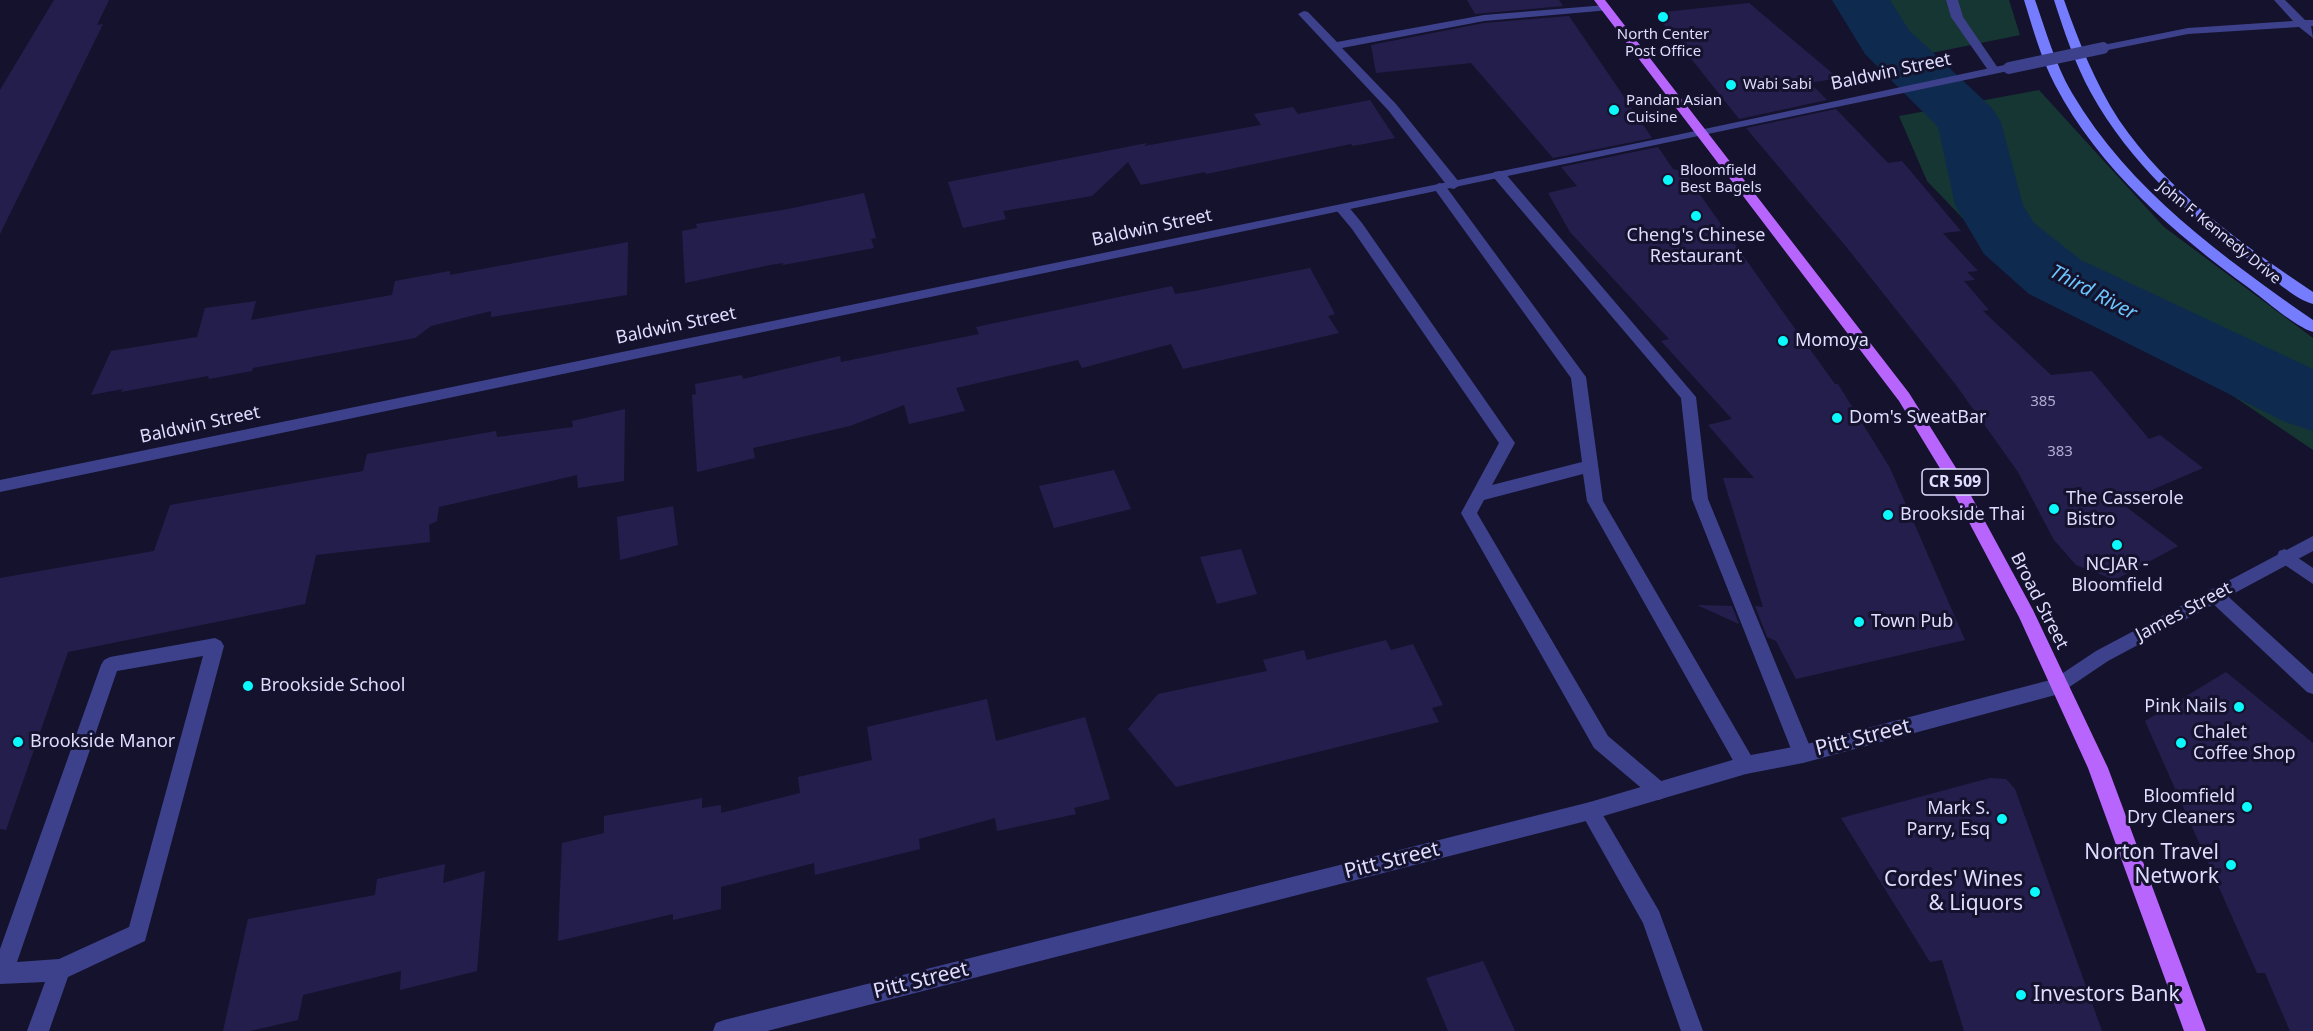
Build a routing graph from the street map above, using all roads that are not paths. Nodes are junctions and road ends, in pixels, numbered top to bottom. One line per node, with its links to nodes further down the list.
1 (1952, 0): 11 (street)
2 (2029, 0): 17 (main road, John F. Kennedy Drive)
3 (2059, 0): 16 (main road, John F. Kennedy Drive)
4 (2279, 0): 7 (street)
5 (1602, 4): 10 (street); 12 (main road, Broad Street / CR 509)
6 (1304, 14): 10 (street)
7 (2301, 23): 8 (street, Baldwin Street); 9 (street); 11 (street, Baldwin Street, bridge)
8 (2313, 23)
9 (2313, 35)
10 (1334, 46): 14 (street)
11 (1994, 71): 12 (street, Baldwin Street)
12 (1703, 133): 13 (street, Baldwin Street); 25 (main road, Broad Street / CR 509)
13 (1499, 175): 14 (street, Baldwin Street); 27 (street)
14 (1447, 186): 15 (street, Baldwin Street); 18 (street)
15 (1342, 208): 19 (street, Baldwin Street); 20 (street)
16 (2313, 299)
17 (2313, 327)
18 (1590, 466): 20 (street); 28 (street)
19 (0, 486)
20 (1479, 495): 29 (street)
21 (2313, 543): 22 (street, James Street)
22 (2285, 556): 23 (street); 24 (street, James Street)
23 (2313, 577)
24 (2215, 595): 25 (street, James Street); 26 (street)
25 (2059, 686): 27 (street, Pitt Street); 36 (main road, Broad Street / CR 509)
26 (2313, 686)
27 (1803, 753): 28 (street, Pitt Street)
28 (1746, 765): 29 (street, Pitt Street)
29 (1659, 791): 30 (street, Pitt Street)
30 (1590, 811): 34 (street, Pitt Street); 35 (street)
31 (60, 970): 32 (street); 32 (street); 33 (street)
32 (1, 974)
33 (38, 1031)
34 (724, 1031)
35 (1692, 1031)
36 (2195, 1031)

